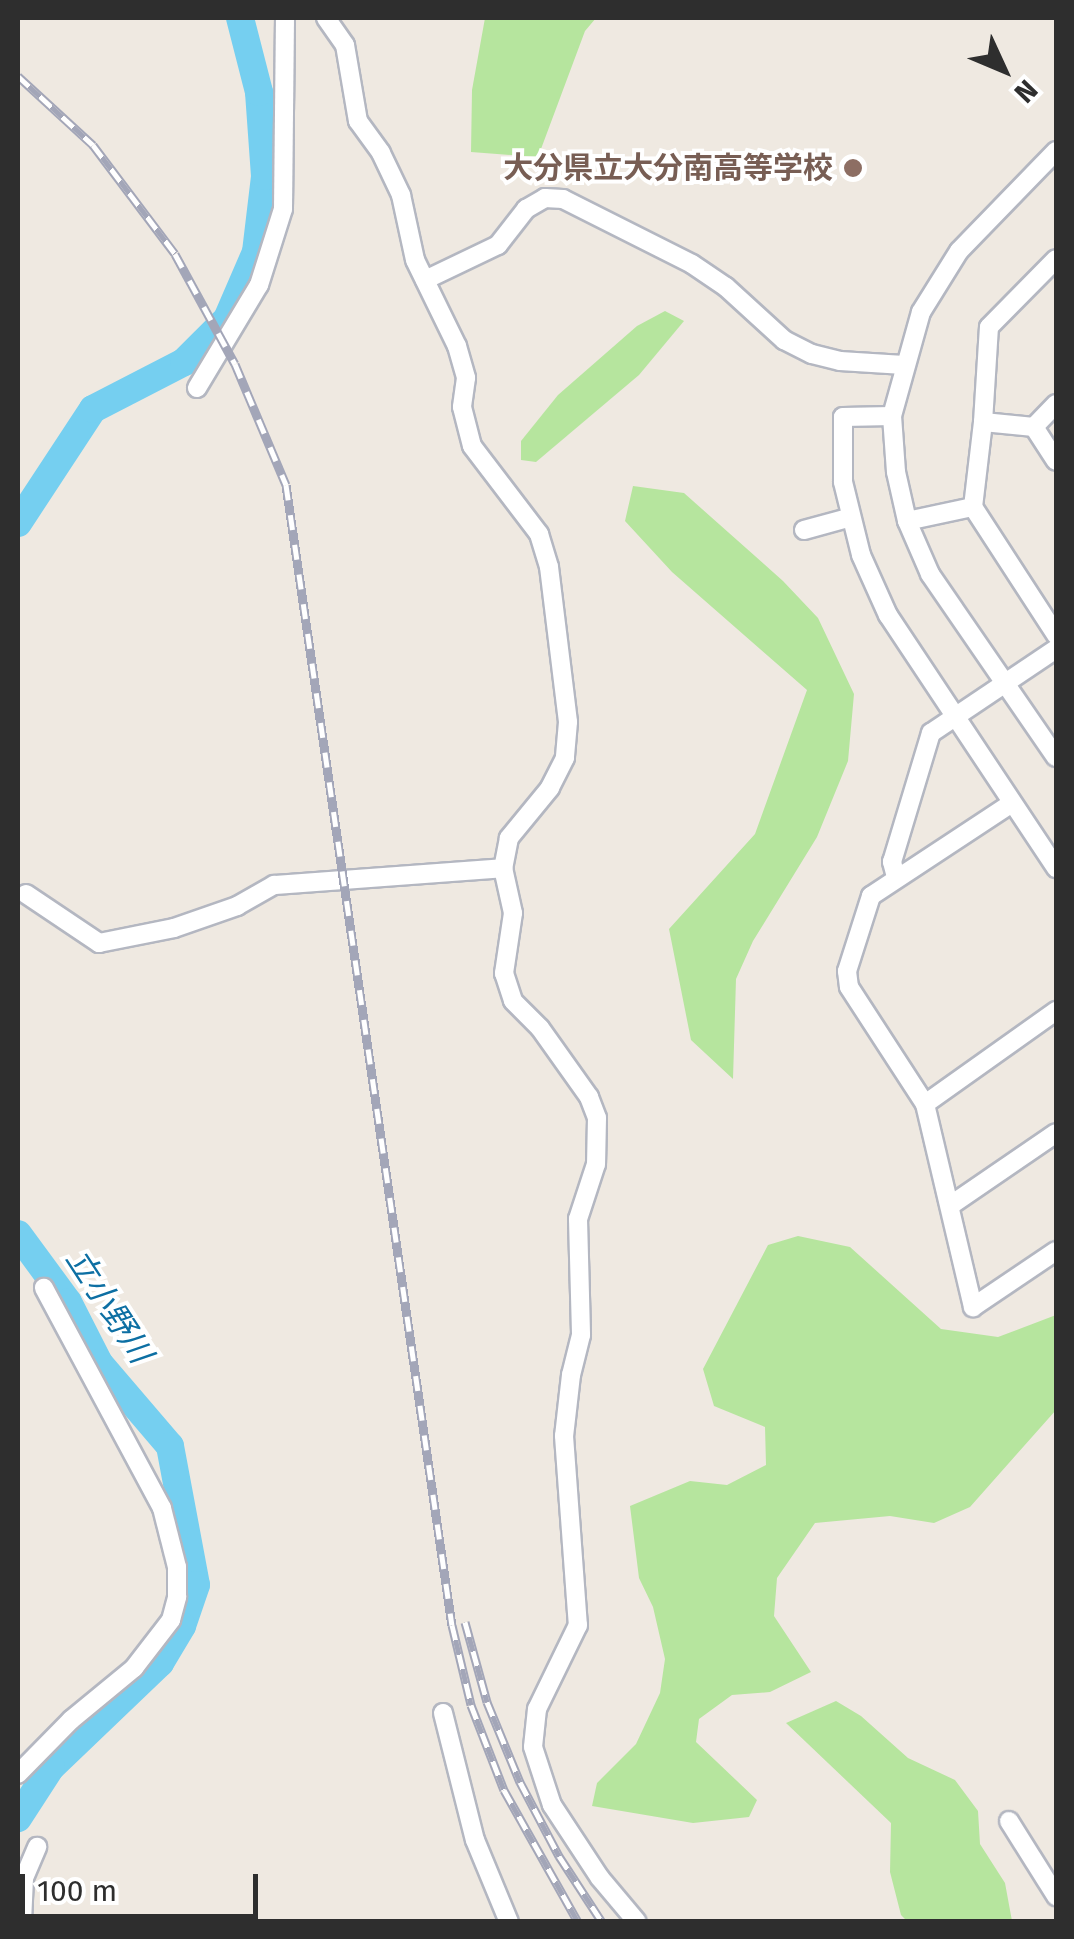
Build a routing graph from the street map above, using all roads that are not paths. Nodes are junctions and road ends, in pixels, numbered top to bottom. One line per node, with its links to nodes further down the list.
1 (285, 18): 7 (street)
2 (326, 18): 5 (street)
3 (1056, 151): 6 (street)
4 (1056, 258): 10 (street)
5 (425, 280): 6 (street); 23 (street)
6 (904, 365): 9 (street)
7 (197, 388)
8 (1056, 404): 11 (street)
9 (892, 416): 14 (street); 15 (street)
10 (983, 422): 11 (street); 13 (street)
11 (1034, 427): 12 (street)
12 (1056, 461)
13 (973, 507): 15 (street); 17 (street)
14 (848, 518): 16 (street); 20 (street)
15 (907, 521): 19 (street)
16 (804, 530)
17 (1056, 635)
18 (1056, 649): 19 (street)
19 (1006, 680): 20 (street); 21 (street)
20 (958, 716): 22 (street); 25 (street)
21 (1056, 757)
22 (1012, 803): 24 (street); 25 (street)
23 (503, 868): 26 (street); 40 (street)
24 (1056, 868)
25 (896, 877): 28 (street)
26 (26, 894)
27 (1056, 1011): 28 (street)
28 (925, 1104): 30 (street)
29 (1056, 1132): 30 (street)
30 (951, 1206): 31 (street)
31 (1056, 1251)
32 (44, 1288): 34 (street)
33 (443, 1713): 39 (street)
34 (18, 1774)
35 (1010, 1821): 37 (street)
36 (37, 1847): 38 (street)
37 (1056, 1896)
38 (22, 1922)
39 (509, 1922)
40 (636, 1922)

